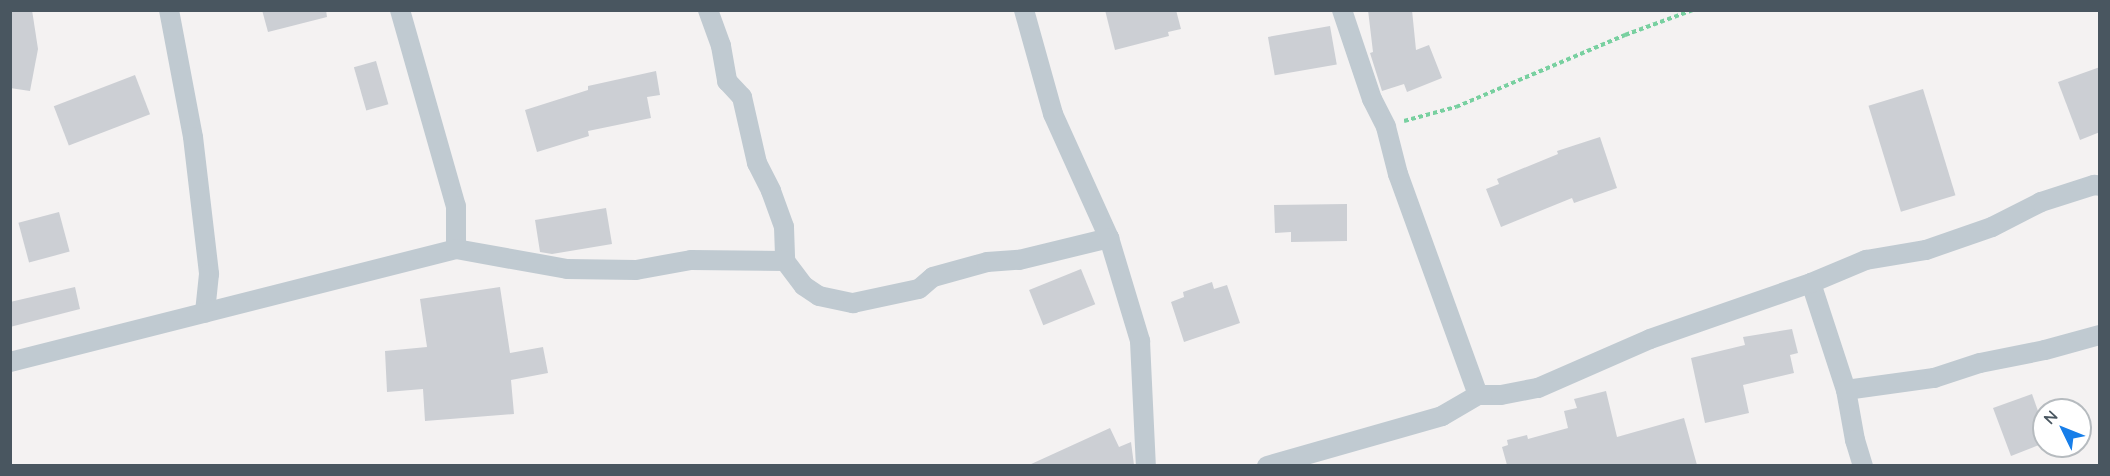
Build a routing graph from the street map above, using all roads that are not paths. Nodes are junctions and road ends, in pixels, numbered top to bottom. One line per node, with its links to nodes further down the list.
1 (169, 10): 11 (street)
2 (400, 10): 8 (street)
3 (708, 10): 9 (street)
4 (1024, 10): 7 (street)
5 (1342, 10): 15 (street)
6 (2100, 186): 10 (street)
7 (1109, 238): 9 (street); 16 (street)
8 (456, 249): 9 (street); 11 (street)
9 (785, 261)
10 (1811, 283): 14 (street); 15 (street)
11 (205, 313): 13 (street)
12 (2100, 335): 14 (street)
13 (10, 362)
14 (1846, 390): 18 (street)
15 (1478, 395): 17 (street)
16 (1146, 465)
17 (1267, 465)
18 (1863, 465)

